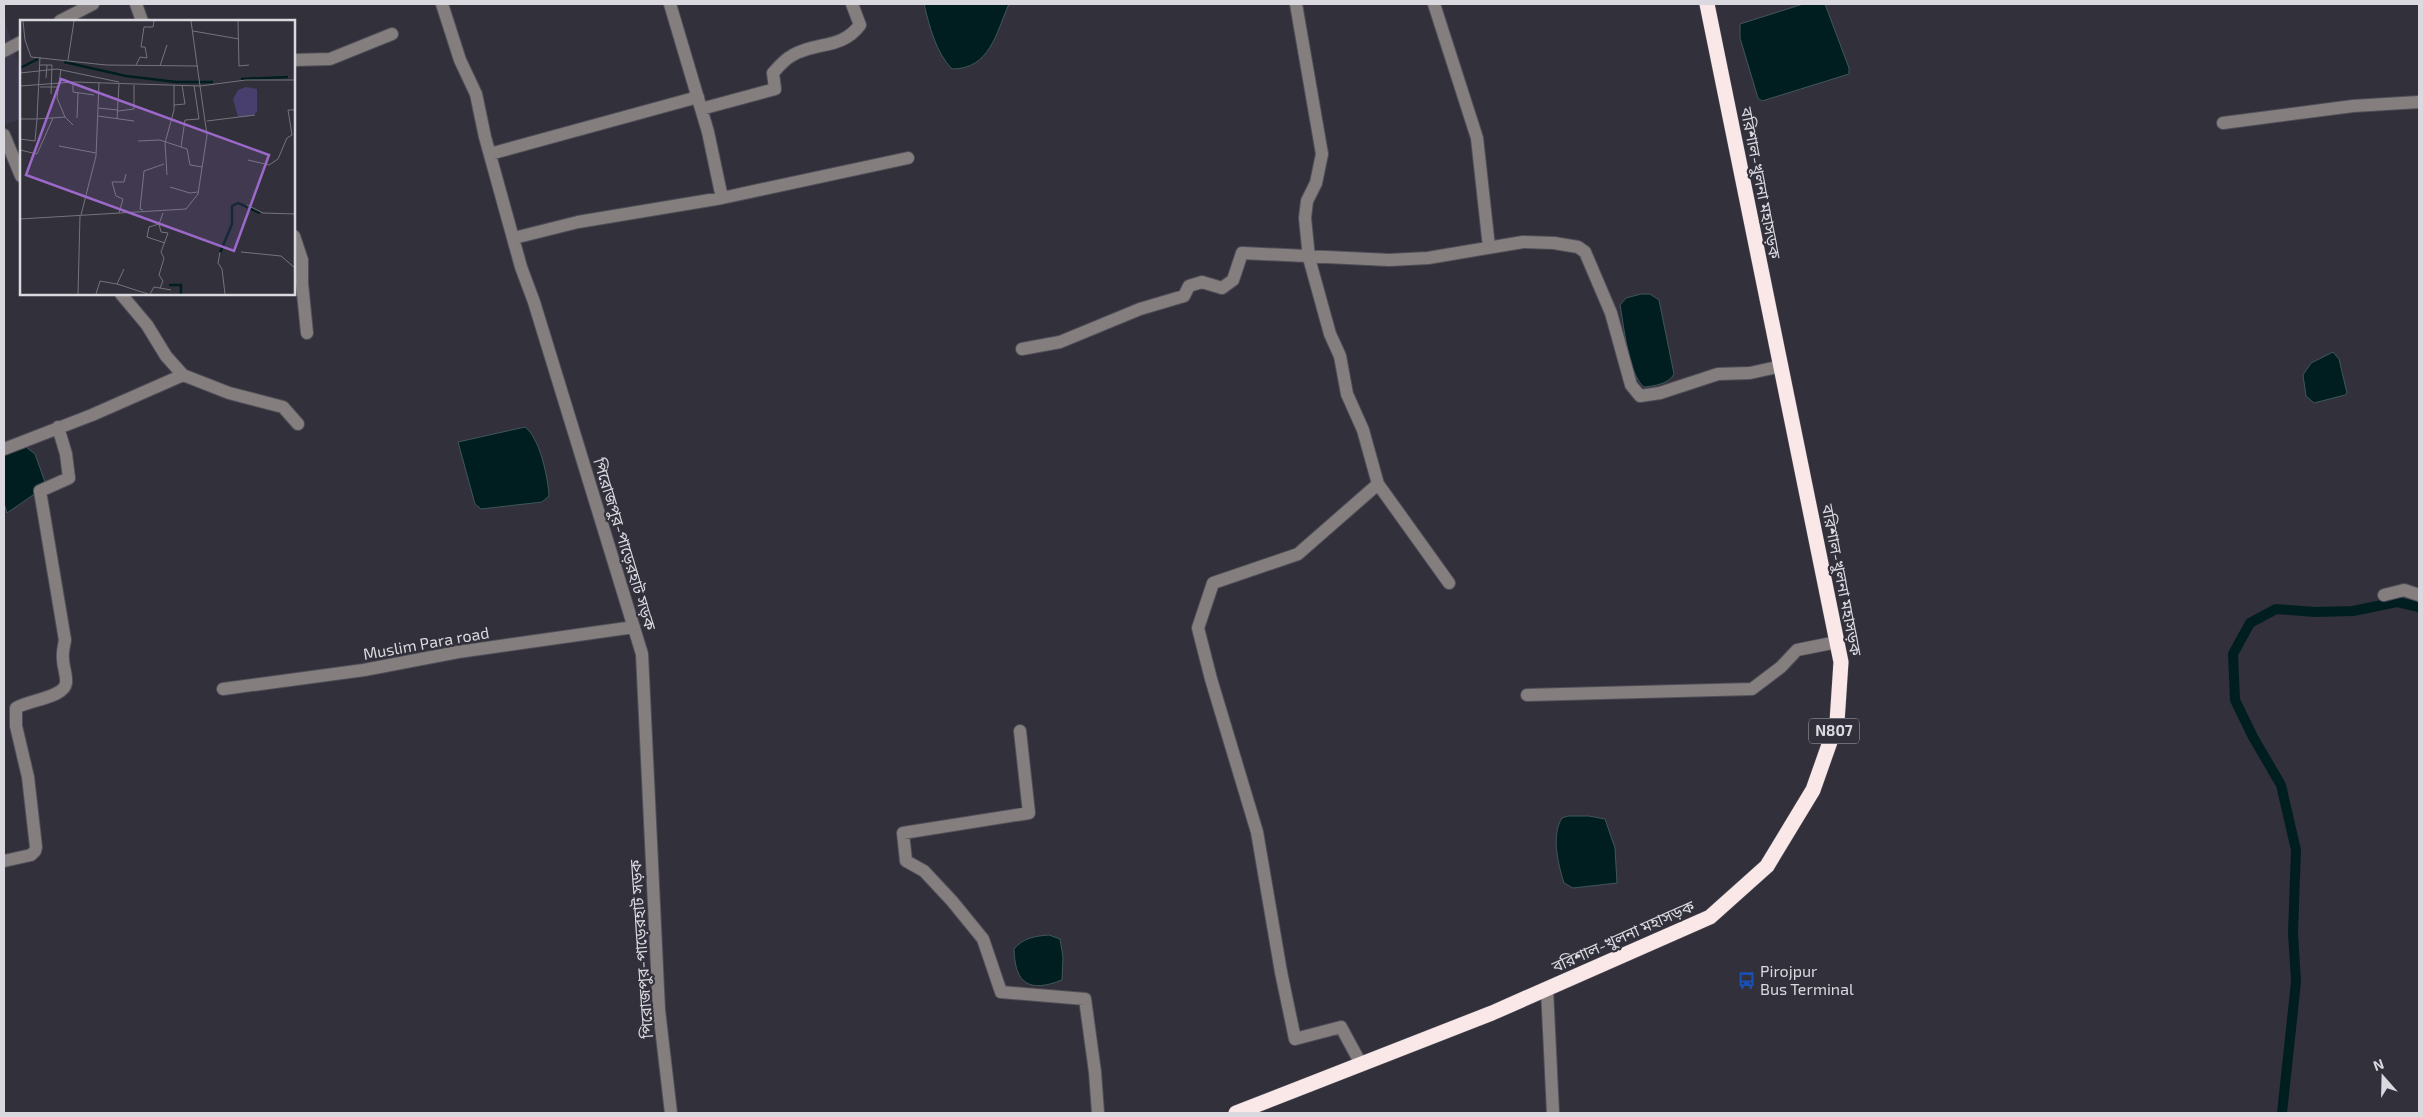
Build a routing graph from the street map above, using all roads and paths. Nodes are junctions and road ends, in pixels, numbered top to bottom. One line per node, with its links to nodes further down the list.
1 (93, 4): 9 (street)
2 (136, 4): 10 (street)
3 (442, 4): 19 (street, পিরোজপুর-পাড়েরহাট সড়ক)
4 (670, 4): 16 (street)
5 (852, 4): 16 (street)
6 (1296, 4): 26 (street)
7 (1434, 4): 25 (street)
8 (1707, 4): 30 (highway, বরিশাল-খুলনা মহাসড়ক / N807)
9 (62, 20)
10 (142, 20)
11 (392, 34): 14 (street)
12 (20, 43): 13 (street)
13 (4, 51)
14 (295, 60)
15 (2419, 102): 17 (street)
16 (699, 103): 19 (street); 22 (street)
17 (2223, 123)
18 (4, 135): 21 (street)
19 (490, 154): 23 (street, পিরোজপুর-পাড়েরহাট সড়ক)
20 (908, 158): 22 (street)
21 (20, 174)
22 (722, 198): 23 (street)
23 (514, 238): 39 (street, পিরোজপুর-পাড়েরহাট সড়ক)
24 (295, 239): 28 (street)
25 (1489, 247): 26 (street); 30 (street)
26 (1309, 258): 29 (street); 35 (street)
27 (122, 295): 31 (street)
28 (308, 333)
29 (1022, 349)
30 (1782, 366): 40 (highway, বরিশাল-খুলনা মহাসড়ক / N807)
31 (183, 375): 32 (street); 33 (street)
32 (298, 424)
33 (58, 427): 34 (street); 44 (street)
34 (4, 449)
35 (1378, 484): 36 (street); 46 (street)
36 (1448, 583)
37 (2384, 595): 38 (street)
38 (2419, 595)
39 (634, 627): 41 (street, Muslim Para road); 47 (street, পিরোজপুর-পাড়েরহাট সড়ক)
40 (1837, 642): 42 (street); 45 (highway, বরিশাল-খুলনা মহাসড়ক / N807)
41 (223, 689)
42 (1527, 695)
43 (1020, 731): 48 (street)
44 (4, 861)
45 (1547, 989): 46 (highway, বরিশাল-খুলনা মহাসড়ক / N807); 50 (street)
46 (1361, 1064): 49 (highway, বরিশাল-খুলনা মহাসড়ক / N807)
47 (671, 1113)
48 (1098, 1113)
49 (1236, 1113)
50 (1553, 1113)

